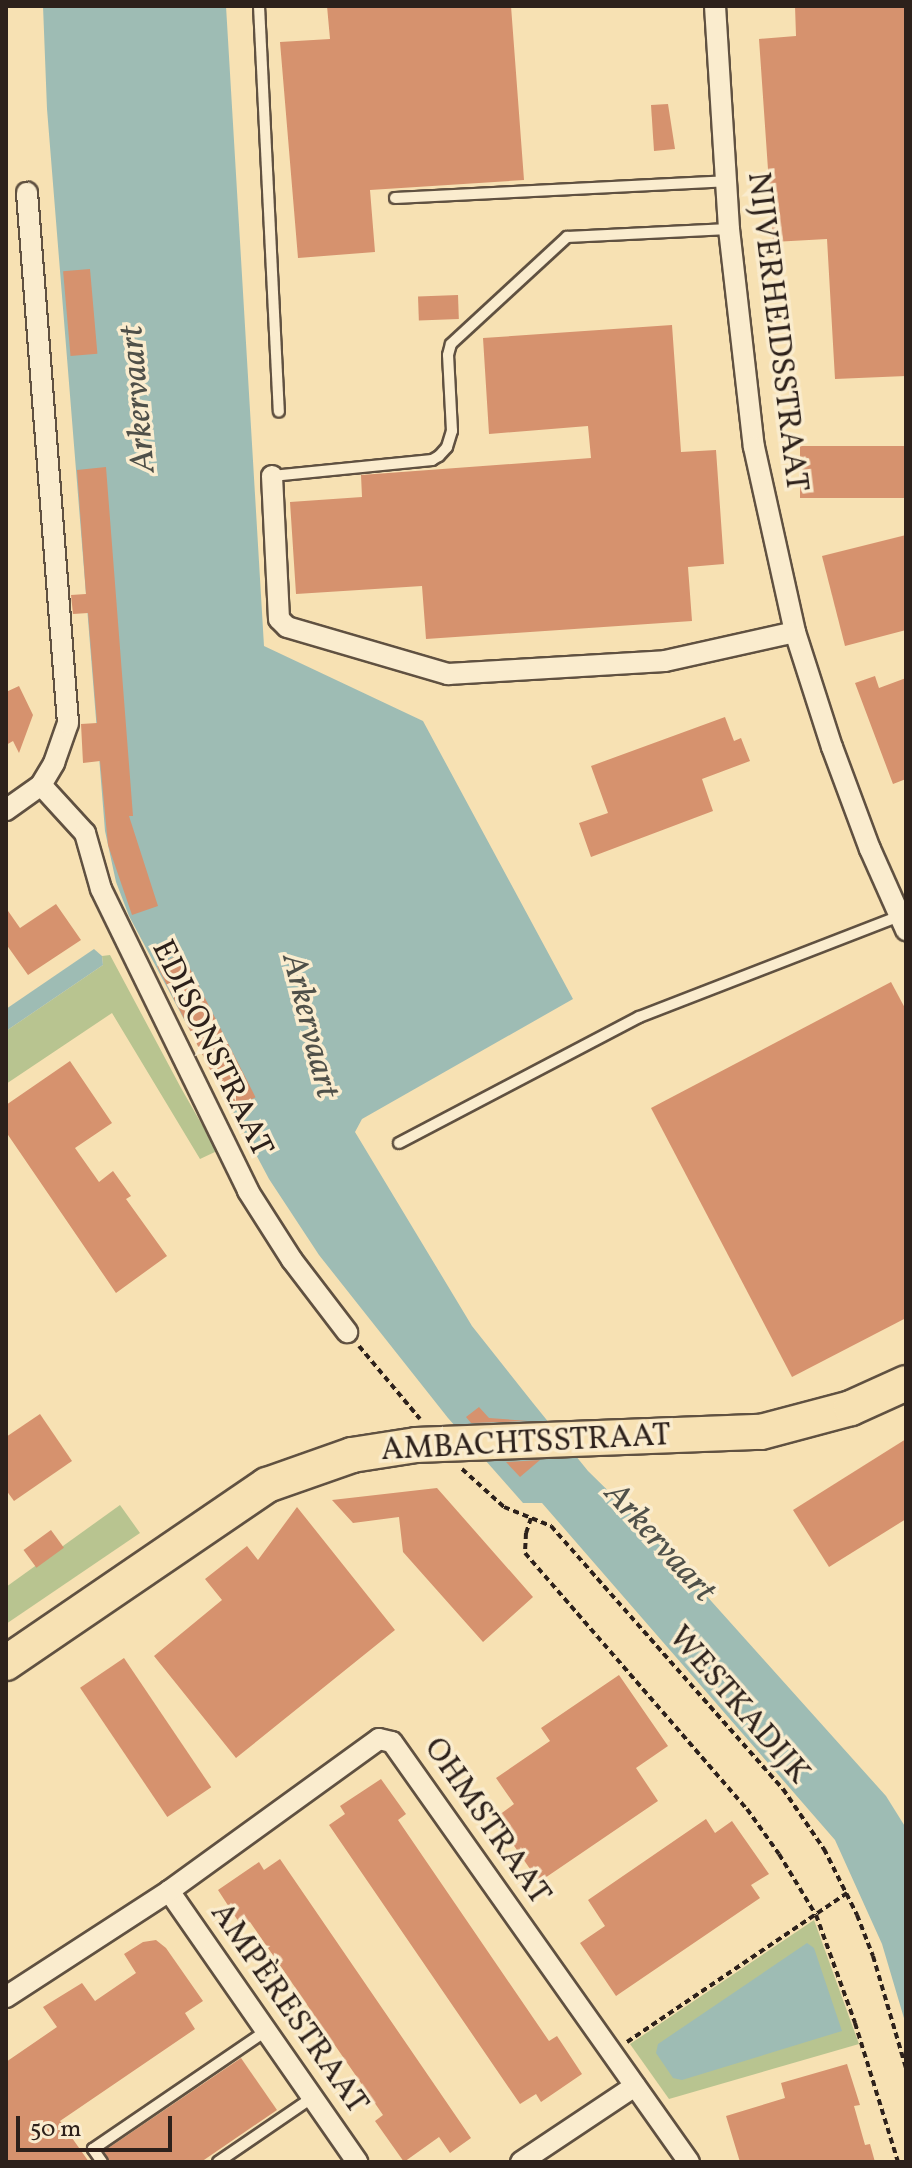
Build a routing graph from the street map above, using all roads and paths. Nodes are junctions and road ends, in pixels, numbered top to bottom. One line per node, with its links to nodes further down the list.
1 (259, 6): 7 (lane)
2 (715, 6): 3 (street, NIJVERHEIDSSTRAAT)
3 (726, 181): 5 (lane); 6 (street, NIJVERHEIDSSTRAAT)
4 (27, 193): 10 (street)
5 (395, 198)
6 (729, 229): 8 (lane); 9 (street, NIJVERHEIDSSTRAAT)
7 (279, 412)
8 (272, 476): 9 (street)
9 (795, 632): 12 (street, NIJVERHEIDSSTRAAT)
10 (41, 785): 11 (street); 14 (street, EDISONSTRAAT)
11 (6, 810)
12 (902, 923): 13 (lane)
13 (399, 1143)
14 (347, 1332): 16 (path, WESTKADIJK)
15 (906, 1383): 16 (main road, AMBACHTSSTRAAT)
16 (454, 1443): 17 (path, WESTKADIJK); 18 (main road, AMBACHTSSTRAAT)
17 (531, 1518): 20 (path, WESTKADIJK); 21 (path)
18 (6, 1663)
19 (169, 1891): 22 (street, OHMSTRAAT); 23 (street, AMPÈRESTRAAT); 24 (street, OHMSTRAAT)
20 (847, 1893): 21 (path); 25 (path, WESTKADIJK)
21 (816, 1915): 24 (path); 33 (path)
22 (6, 1997)
23 (266, 2031): 27 (street, AMPÈRESTRAAT); 28 (lane)
24 (613, 2052): 26 (street, OHMSTRAAT)
25 (906, 2068)
26 (635, 2086): 31 (street); 32 (street, OHMSTRAAT)
27 (313, 2097): 29 (lane); 30 (street, AMPÈRESTRAAT)
28 (102, 2162)
29 (218, 2162)
30 (357, 2162)
31 (521, 2162)
32 (689, 2162)
33 (898, 2162)

